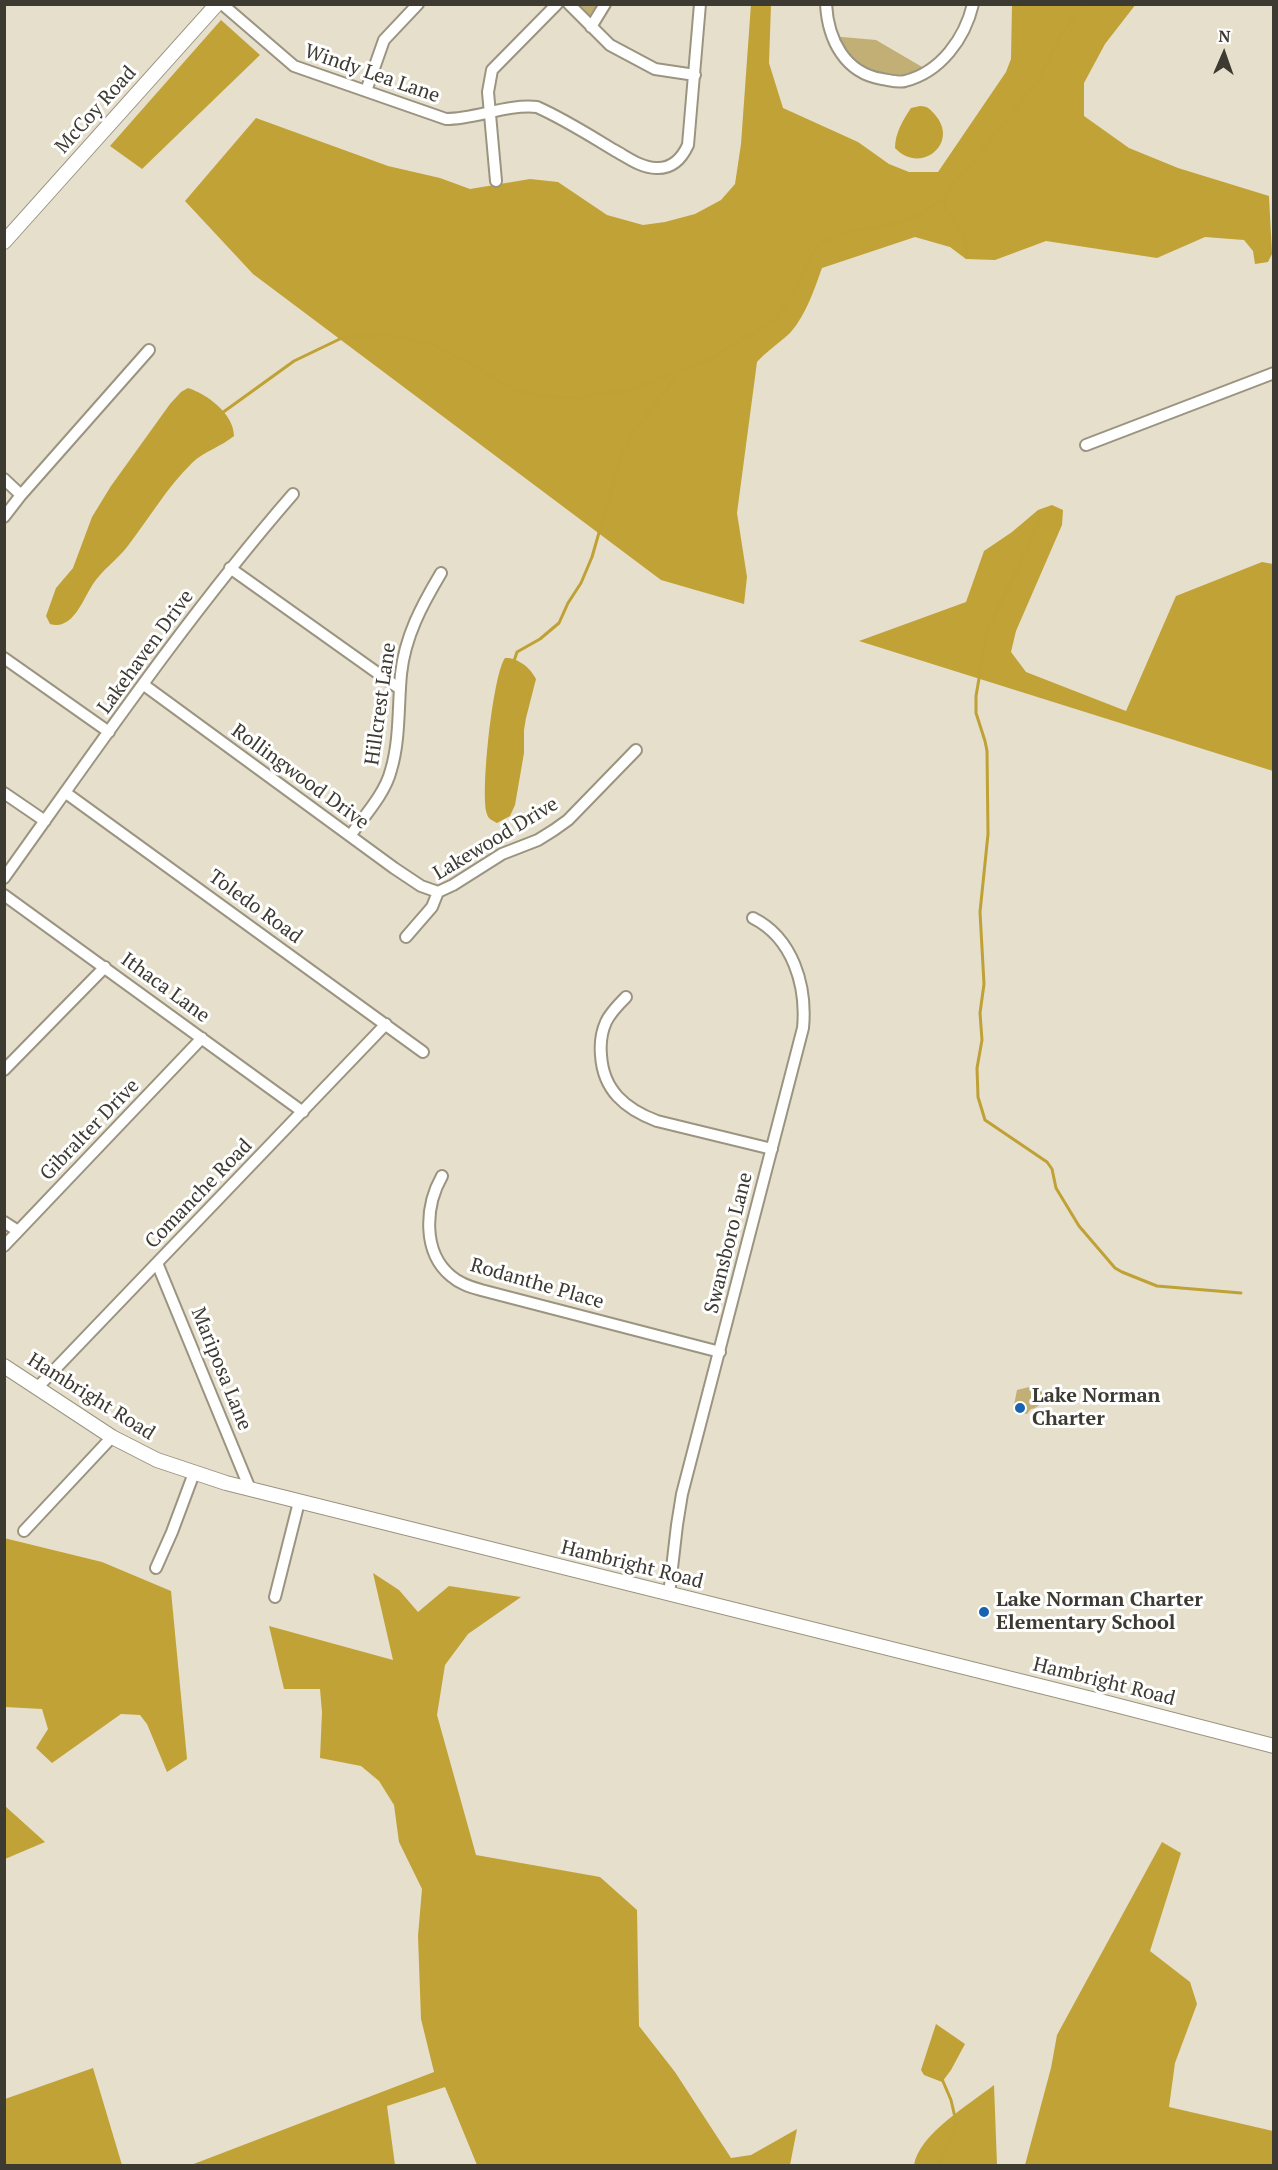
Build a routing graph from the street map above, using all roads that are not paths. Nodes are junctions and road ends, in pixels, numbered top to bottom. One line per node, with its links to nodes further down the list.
1 (217, 4): 15 (main road, McCoy Road)
2 (222, 4): 12 (street, Windy Lea Lane)
3 (418, 4): 12 (street)
4 (557, 4): 13 (street)
5 (569, 4): 10 (street)
6 (605, 4): 10 (street)
7 (700, 4): 11 (street, Windy Lea Lane)
8 (826, 4): 9 (street)
9 (973, 4)
10 (591, 27): 11 (street)
11 (695, 75): 13 (street, Windy Lea Lane)
12 (366, 91): 13 (street, Windy Lea Lane)
13 (489, 113): 14 (street)
14 (496, 181)
15 (4, 242)
16 (148, 350): 21 (street)
17 (1274, 373): 18 (street)
18 (1086, 445)
19 (4, 479): 21 (street)
20 (293, 494): 23 (street, Lakehaven Drive)
21 (21, 495): 22 (street)
22 (4, 517)
23 (230, 568): 26 (street, Lakehaven Drive); 27 (street)
24 (441, 573): 27 (street, Hillcrest Lane)
25 (4, 658): 28 (street, Lakehaven Drive)
26 (144, 685): 28 (street, Lakehaven Drive); 33 (street, Rollingwood Drive)
27 (400, 689): 33 (street, Hillcrest Lane)
28 (109, 732): 31 (street)
29 (636, 750): 35 (street, Lakewood Drive)
30 (4, 793): 32 (street)
31 (66, 793): 32 (street); 41 (street, Toledo Road)
32 (45, 821): 34 (street)
33 (350, 836): 35 (street, Rollingwood Drive)
34 (4, 878)
35 (438, 892): 38 (street, Lakewood Drive)
36 (4, 895): 39 (street, Ithaca Lane)
37 (753, 918): 46 (street, Swansboro Lane)
38 (406, 937)
39 (105, 967): 42 (street, Ithaca Lane); 44 (street)
40 (626, 997): 46 (street)
41 (386, 1024): 43 (street, Toledo Road); 45 (street, Comanche Road)
42 (202, 1038): 45 (street, Ithaca Lane); 49 (street, Gibralter Drive)
43 (423, 1052)
44 (4, 1070)
45 (303, 1112): 51 (street, Comanche Road)
46 (772, 1149): 52 (street, Swansboro Lane)
47 (442, 1176): 52 (street, Rodanthe Place)
48 (4, 1222): 49 (street)
49 (18, 1232): 50 (street, Gibralter Drive)
50 (4, 1246)
51 (157, 1263): 54 (street, Comanche Road); 57 (street, Mariposa Lane)
52 (720, 1352): 61 (street, Swansboro Lane)
53 (7, 1372): 54 (main road, Hambright Road)
54 (37, 1388): 55 (main road, Hambright Road)
55 (112, 1437): 56 (main road, Hambright Road); 59 (street)
56 (194, 1473): 57 (main road, Hambright Road); 60 (street)
57 (250, 1489): 58 (main road, Hambright Road)
58 (299, 1502): 61 (main road, Hambright Road); 62 (street)
59 (24, 1531)
60 (156, 1568)
61 (669, 1594): 63 (main road, Hambright Road)
62 (275, 1597)
63 (1274, 1746)

